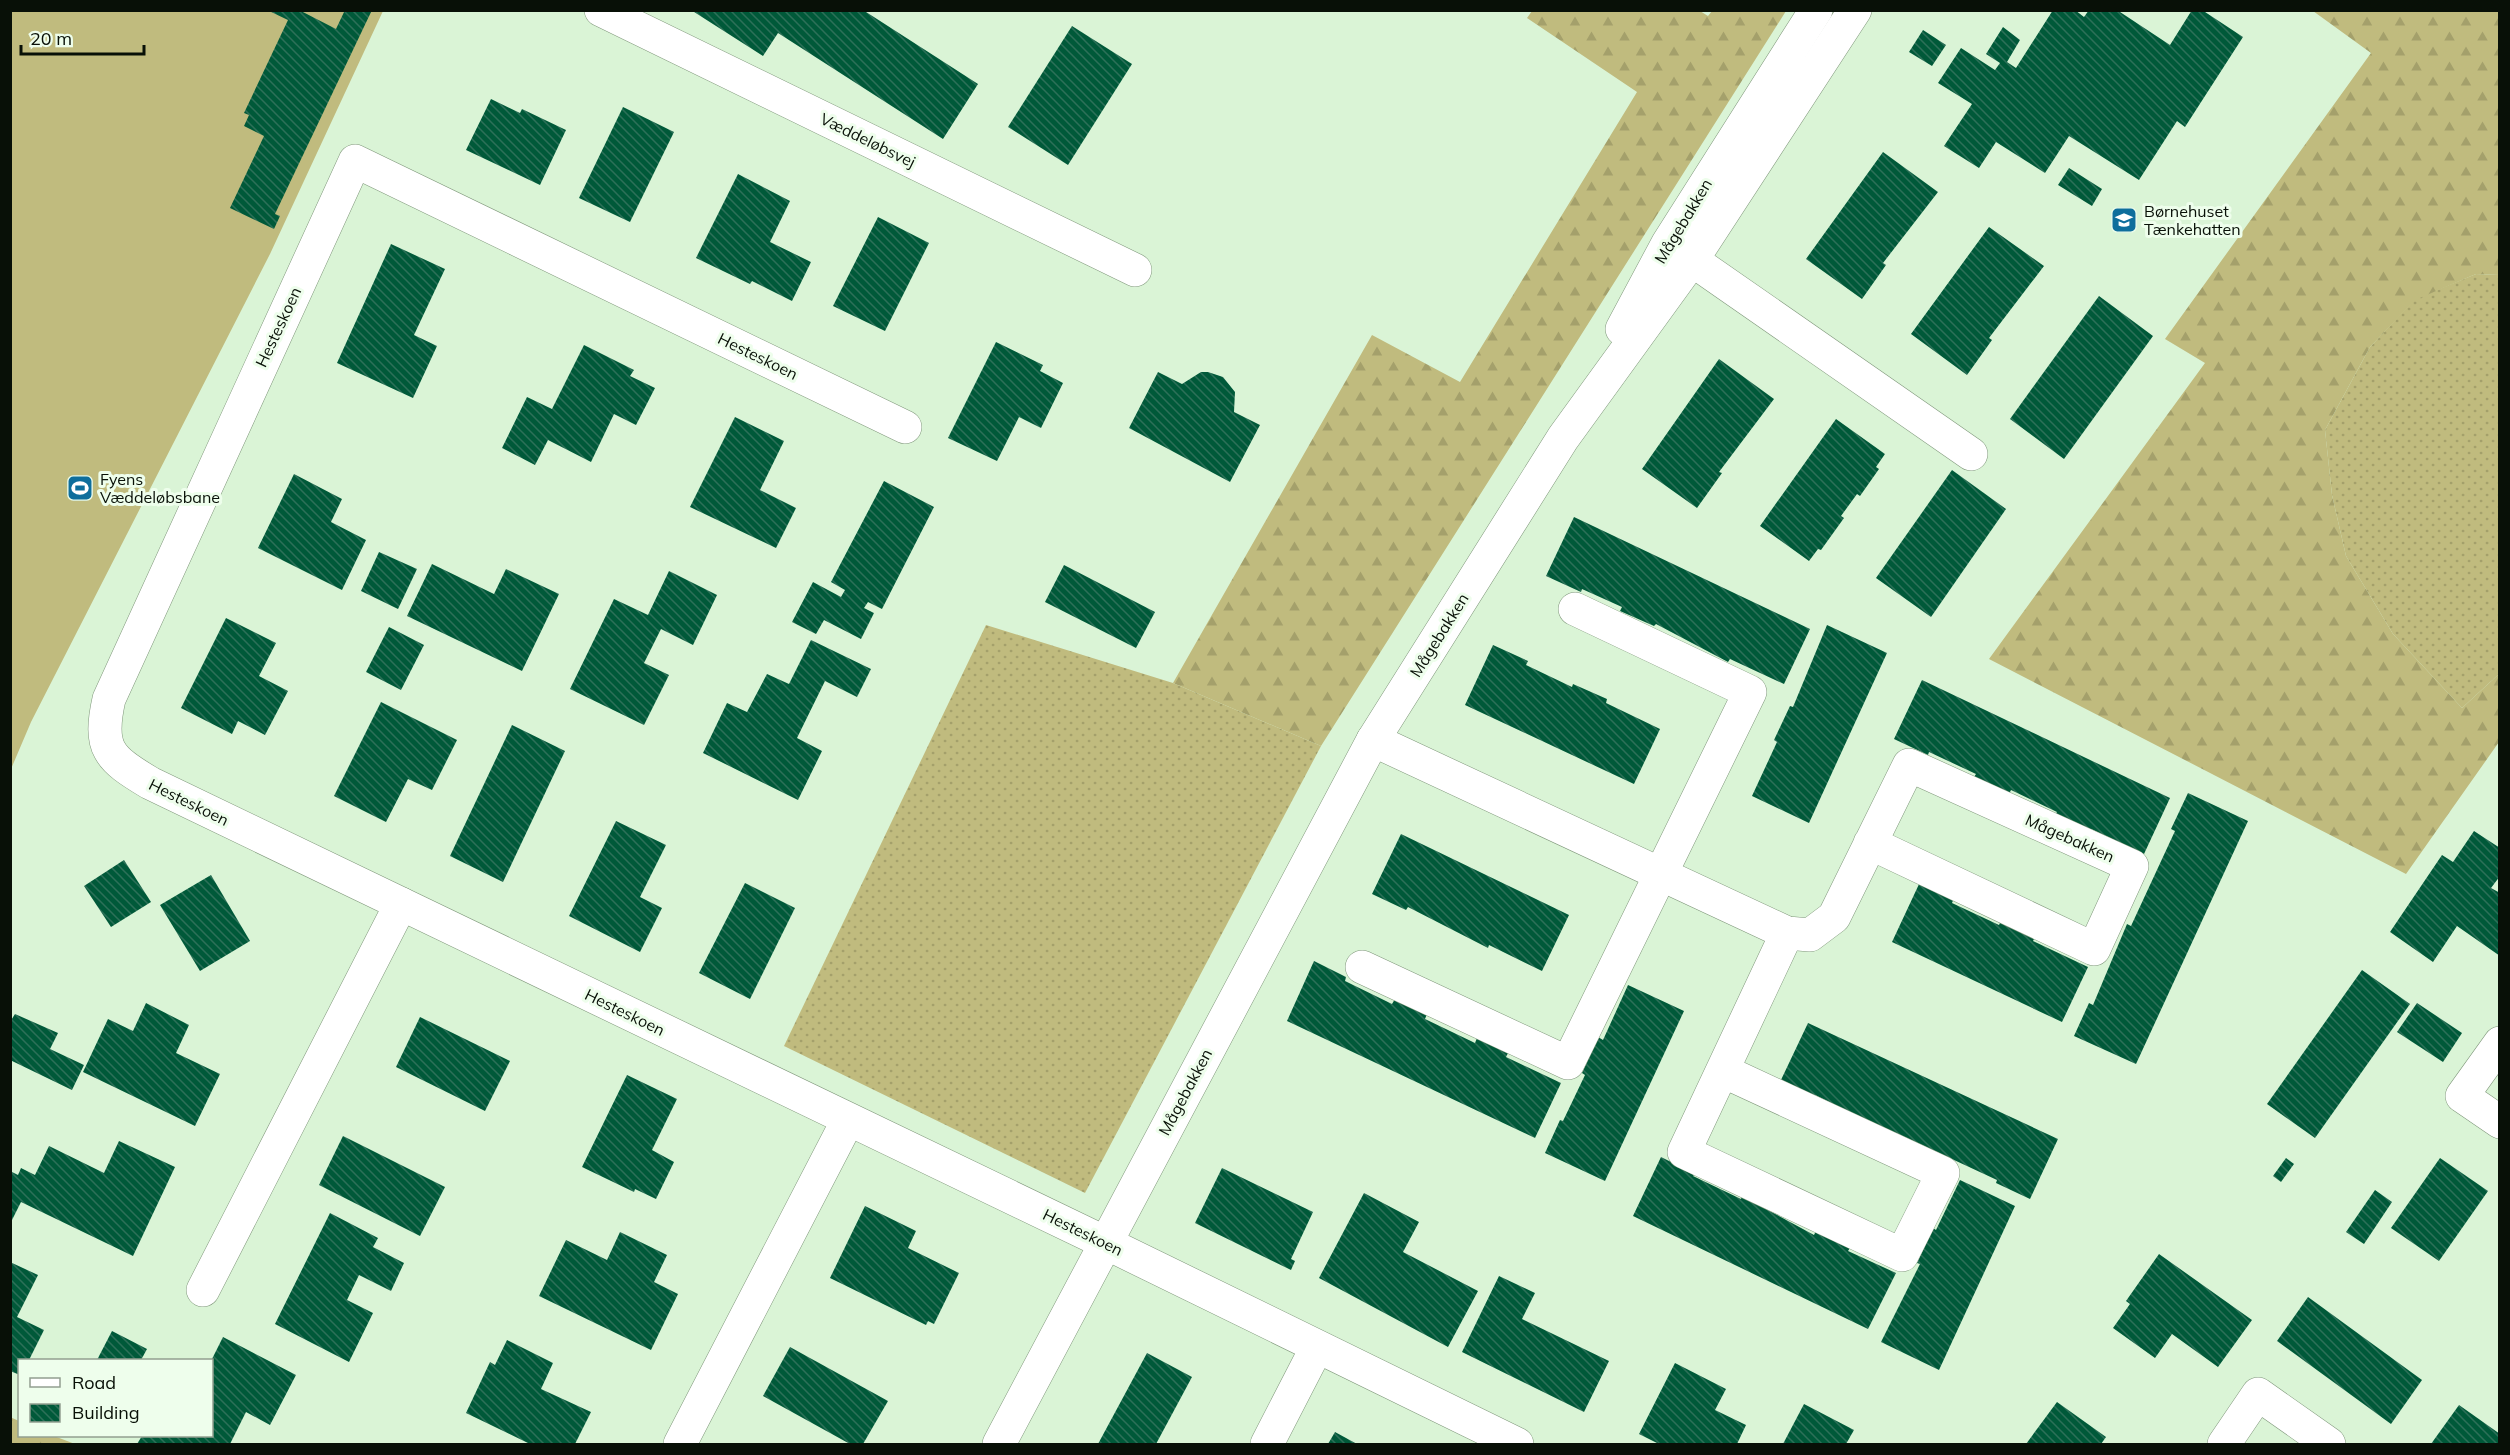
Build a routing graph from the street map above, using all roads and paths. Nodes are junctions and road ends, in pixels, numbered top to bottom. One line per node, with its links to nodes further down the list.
1 (601, 10): 5 (street, Væddeløbsvej)
2 (1816, 10): 7 (street, Mågebakken)
3 (1855, 10): 4 (street, Mågebakken)
4 (1692, 261): 7 (street, Mågebakken); 8 (street, Mågebakken)
5 (1135, 270)
6 (905, 428): 13 (street, Hesteskoen)
7 (1563, 438): 10 (street, Mågebakken)
8 (1971, 454)
9 (1575, 609): 12 (street)
10 (1373, 740): 12 (street, Mågebakken); 20 (street, Mågebakken)
11 (1870, 843): 11 (street, Mågebakken); 14 (street, Mågebakken)
12 (1660, 874): 14 (street, Mågebakken); 15 (street)
13 (401, 904): 18 (street, Hesteskoen); 21 (street)
14 (1787, 933): 17 (street)
15 (1362, 967)
16 (2499, 1043): 19 (street)
17 (1723, 1071): 17 (street)
18 (848, 1120): 20 (street, Hesteskoen); 23 (street)
19 (2499, 1122)
20 (1106, 1243): 22 (street, Hesteskoen); 24 (street, Mågebakken)
21 (203, 1290)
22 (1317, 1347): 25 (street); 26 (street, Hesteskoen)
23 (680, 1444)
24 (999, 1444)
25 (1267, 1444)
26 (1517, 1444)
27 (2224, 1444): 28 (street)
28 (2329, 1444)

